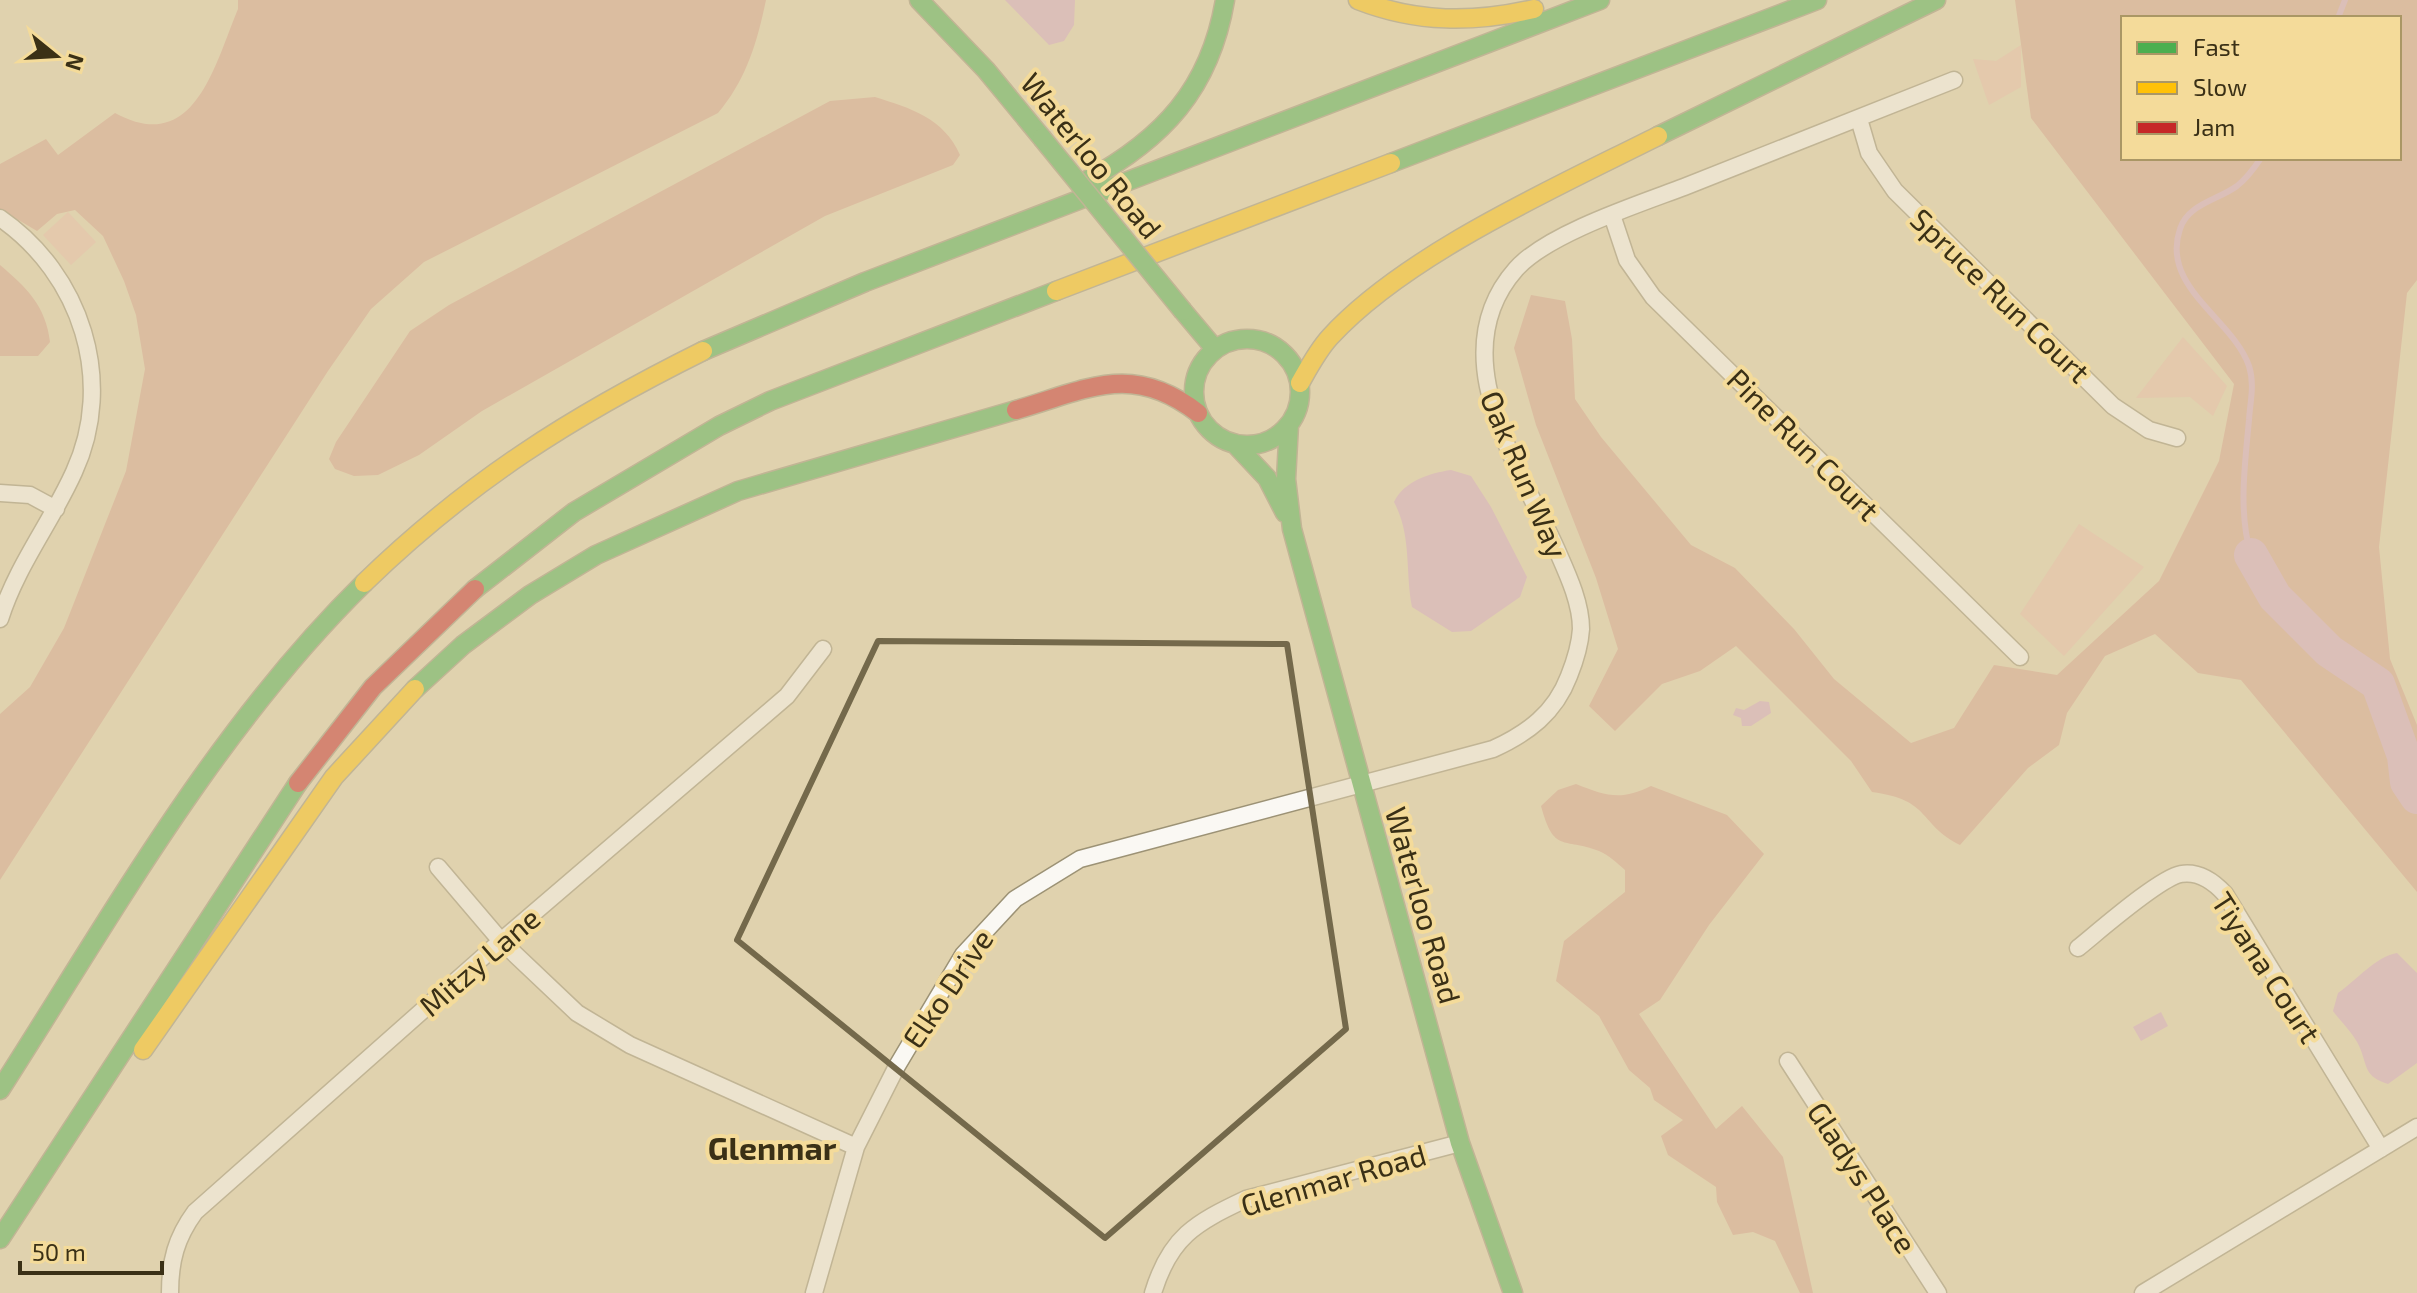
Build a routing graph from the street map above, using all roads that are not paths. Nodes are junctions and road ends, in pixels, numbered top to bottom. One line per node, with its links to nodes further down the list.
1 (919, 0): 13 (main road, Waterloo Road, bridge)
2 (1225, 0): 12 (main road)
3 (1358, 0): 4 (main road)
4 (1565, 0)
5 (1600, 0): 12 (main road)
6 (1817, 0): 35 (main road)
7 (1936, 0): 14 (main road)
8 (1954, 80): 9 (street, Oak Run Way)
9 (1859, 119): 10 (street, Oak Run Way); 17 (street, Spruce Run Court)
10 (1612, 215): 24 (street, Pine Run Court); 25 (street, Oak Run Way)
11 (0, 218): 20 (street)
12 (924, 260): 30 (main road)
13 (1215, 349): 14 (main road); 15 (main road)
14 (1300, 383): 16 (main road)
15 (1198, 413): 18 (main road); 35 (main road)
16 (1289, 424): 18 (main road); 21 (main road, Waterloo Road)
17 (2177, 438)
18 (1234, 443): 21 (main road, Waterloo Road)
19 (0, 493): 20 (street)
20 (56, 509): 22 (street)
21 (1292, 529): 25 (main road, Waterloo Road)
22 (0, 619)
23 (823, 649): 27 (street, Mitzy Lane)
24 (2020, 657)
25 (1362, 787): 32 (main road, Waterloo Road); 33 (street, Elko Drive)
26 (438, 867): 27 (street)
27 (501, 941): 33 (street); 36 (street, Mitzy Lane)
28 (2078, 948): 34 (street, Tiyana Court)
29 (1788, 1061): 40 (street, Gladys Place)
30 (0, 1090)
31 (2417, 1127): 34 (street)
32 (1460, 1143): 38 (street, Glenmar Road); 39 (main road, Waterloo Road)
33 (856, 1147): 37 (street, Elko Drive)
34 (2381, 1149): 41 (street)
35 (3, 1234)
36 (170, 1293)
37 (814, 1293)
38 (1153, 1293)
39 (1513, 1293)
40 (1938, 1293)
41 (2143, 1293)

